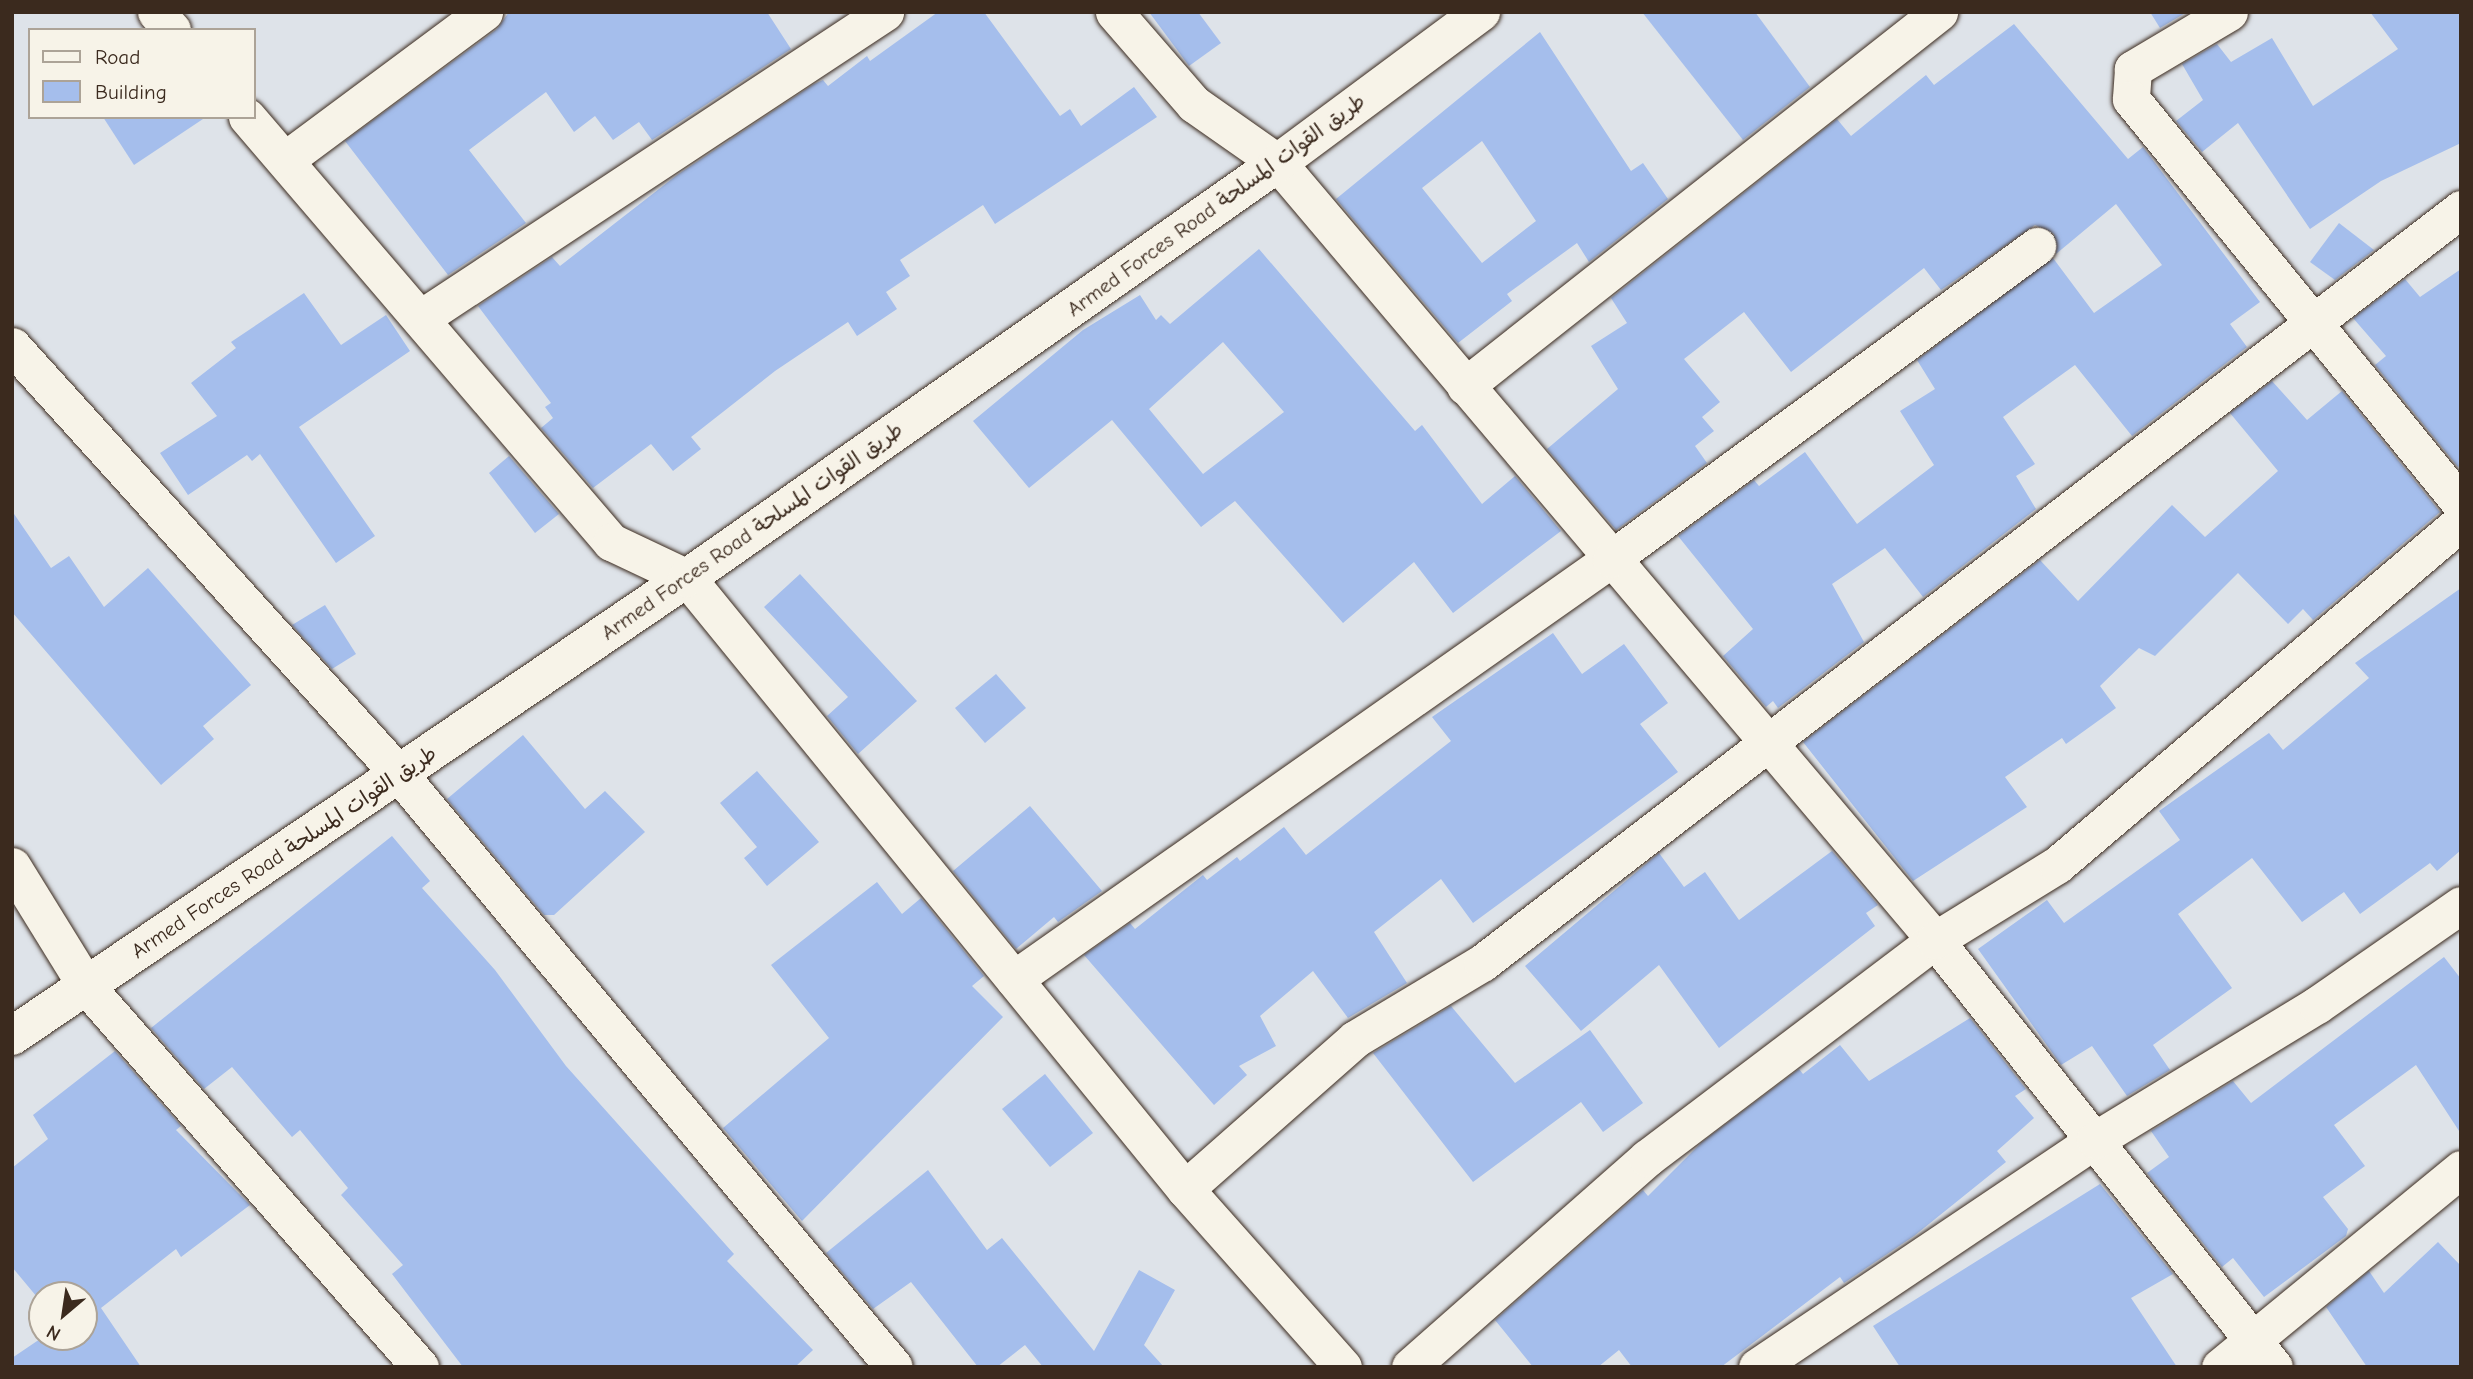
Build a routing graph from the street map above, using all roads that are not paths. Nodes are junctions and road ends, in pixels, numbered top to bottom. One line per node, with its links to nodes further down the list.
1 (156, 12): 8 (street)
2 (484, 12): 10 (street)
3 (885, 12): 14 (street)
4 (1115, 12): 11 (street)
5 (1481, 12): 11 (street, Armed Forces Road طريق القوات المسلحة)
6 (1939, 12): 17 (street)
7 (2229, 12): 15 (street)
8 (170, 28)
9 (249, 119): 10 (street)
10 (285, 160): 14 (street)
11 (1279, 163): 17 (street); 21 (street, Armed Forces Road طريق القوات المسلحة)
12 (2461, 209): 15 (street)
13 (2037, 246): 20 (street)
14 (421, 318): 21 (street)
15 (2310, 324): 18 (street); 22 (street)
16 (12, 346): 23 (street)
17 (1465, 386): 20 (street)
18 (2461, 504)
19 (2461, 522): 26 (street)
20 (1611, 559): 22 (street); 27 (street)
21 (687, 578): 23 (street, Armed Forces Road طريق القوات المسلحة); 27 (street)
22 (1765, 744): 26 (street); 32 (street)
23 (399, 774): 28 (street, Armed Forces Road طريق القوات المسلحة); 35 (street)
24 (12, 866): 28 (street)
25 (2461, 905): 30 (street)
26 (1935, 940): 30 (street); 37 (street)
27 (1014, 979): 32 (street)
28 (86, 986): 29 (street, Armed Forces Road طريق القوات المسلحة); 34 (street)
29 (12, 1036)
30 (2095, 1140): 33 (street); 38 (street)
31 (2461, 1169): 33 (street)
32 (1185, 1189): 36 (street)
33 (2264, 1355): 39 (street)
34 (420, 1367)
35 (894, 1367)
36 (1343, 1367)
37 (1410, 1367)
38 (1757, 1367)
39 (2220, 1367)

